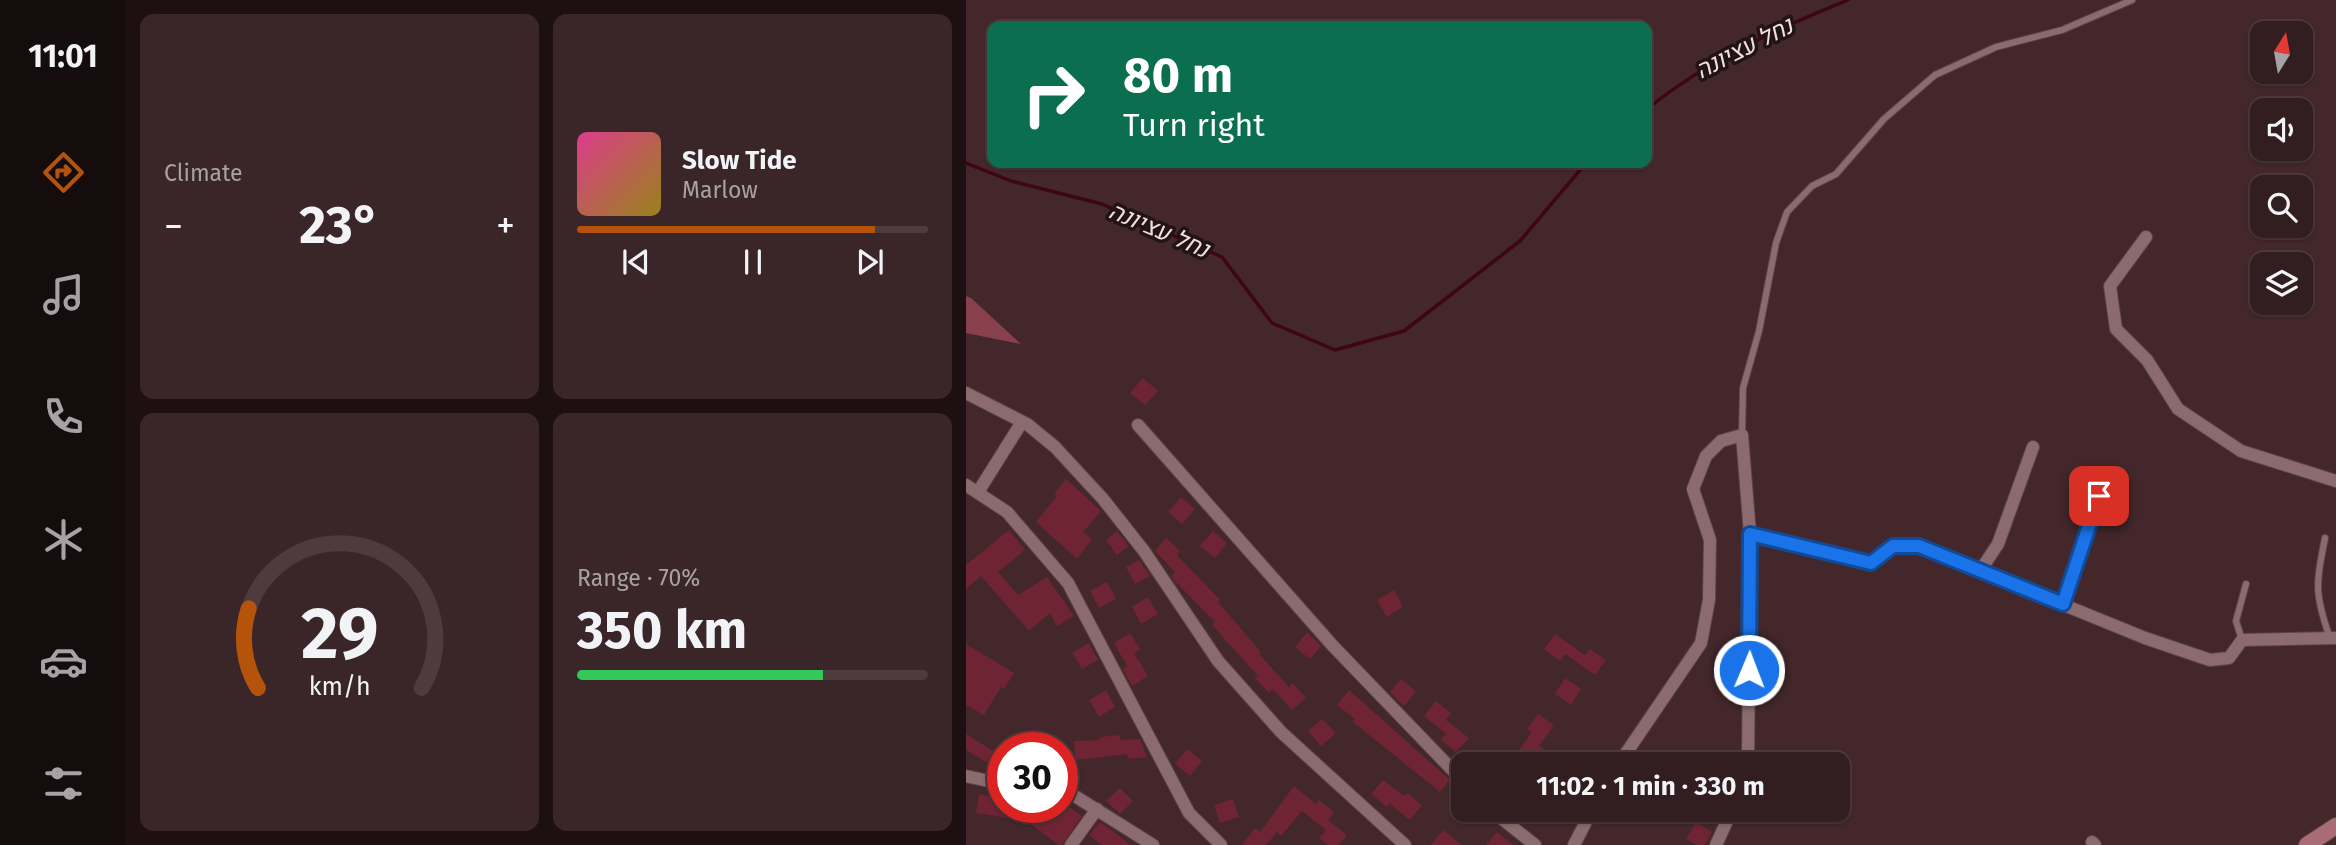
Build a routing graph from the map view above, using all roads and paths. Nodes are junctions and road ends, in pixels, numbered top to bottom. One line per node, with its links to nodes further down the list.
1 (2132, 0): 6 (lane)
2 (2146, 237): 8 (street)
3 (966, 393): 4 (street)
4 (1022, 422): 10 (street); 33 (street)
5 (1138, 425): 21 (street)
6 (1742, 435): 12 (street); 19 (street)
7 (2033, 447): 14 (street)
8 (2336, 481)
9 (966, 485): 10 (street)
10 (978, 492): 32 (street)
11 (2099, 496): 16 (lane)
12 (1750, 534): 14 (street); 20 (street)
13 (2325, 538): 17 (lane)
14 (1980, 571): 16 (street)
15 (2246, 584): 18 (lane)
16 (2063, 604): 18 (street)
17 (2333, 639): 18 (street)
18 (2242, 640)
19 (1627, 752)
20 (1748, 752)
21 (1451, 769)
22 (966, 776): 23 (street)
23 (987, 781)
24 (1078, 798): 25 (street)
25 (1097, 809): 30 (street); 31 (street)
26 (1506, 822): 34 (street)
27 (1586, 822): 35 (street)
28 (1727, 822): 36 (street)
29 (2336, 826): 37 (main road)
30 (1071, 845)
31 (1153, 845)
32 (1221, 845)
33 (1405, 845)
34 (1535, 845)
35 (1574, 845)
36 (1716, 845)
37 (2307, 845)

